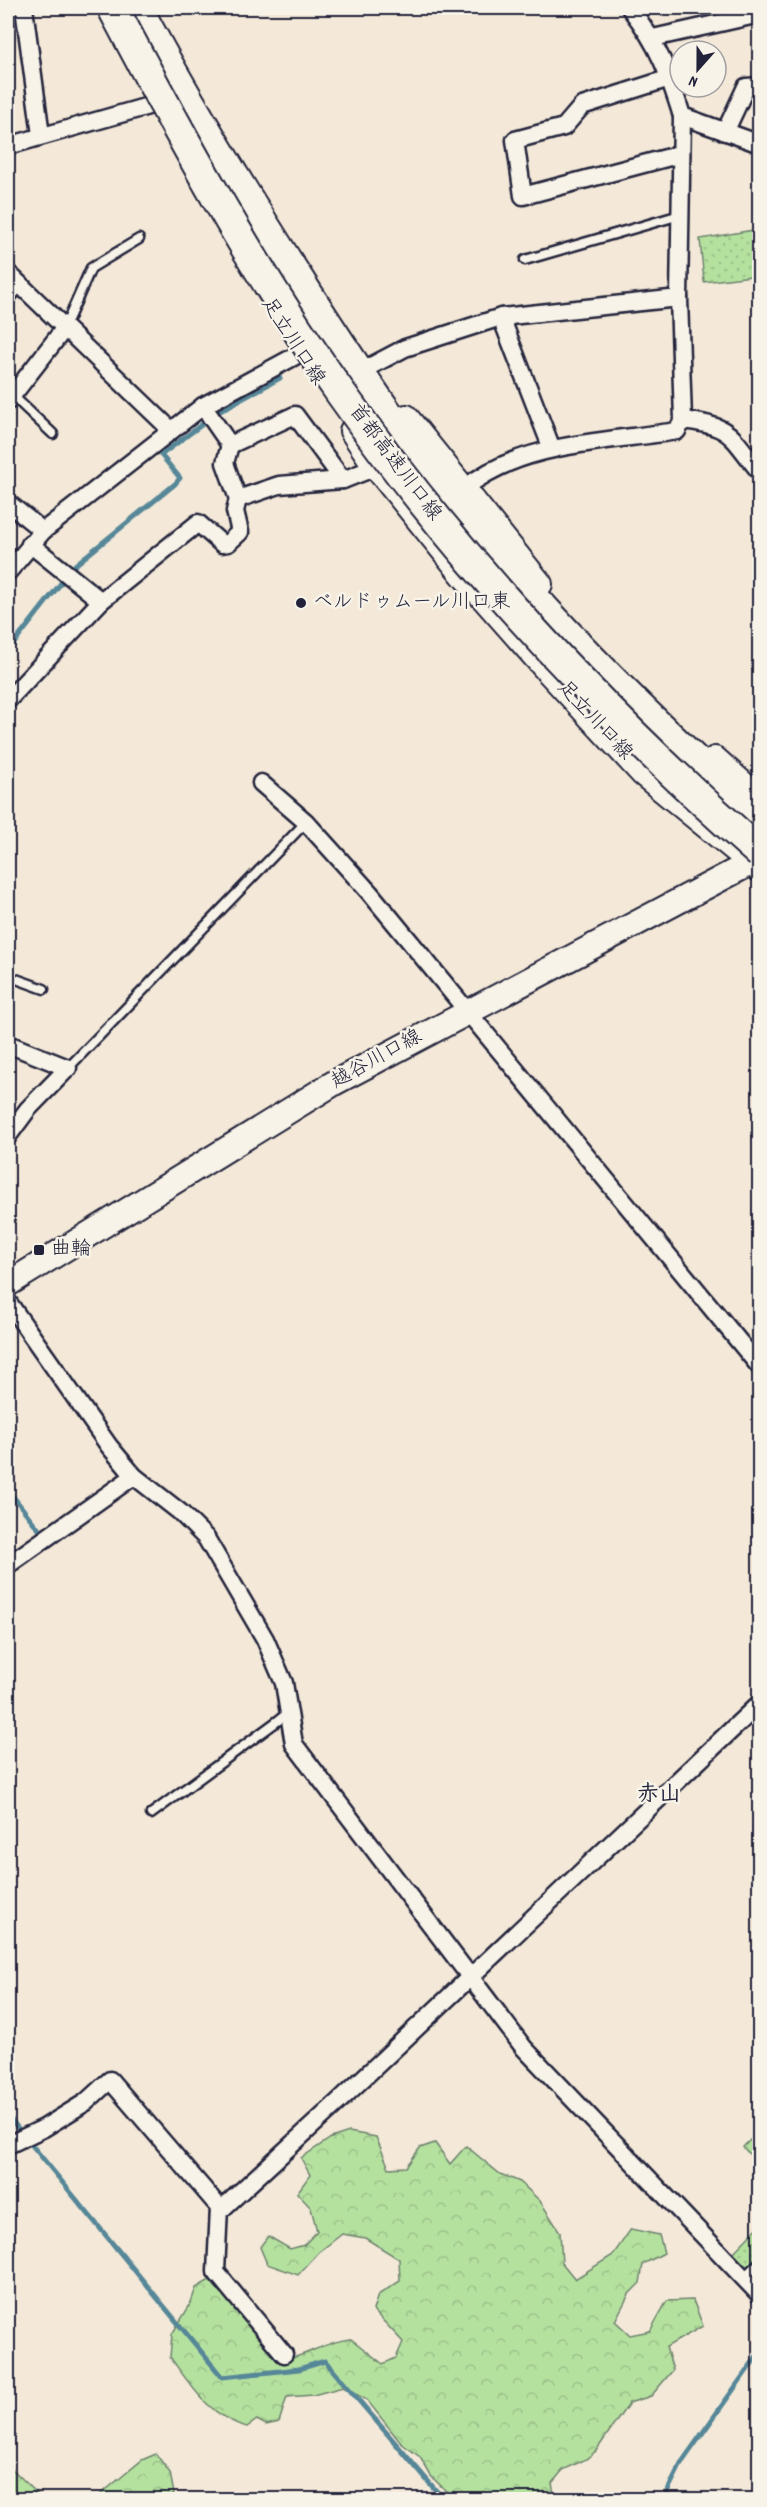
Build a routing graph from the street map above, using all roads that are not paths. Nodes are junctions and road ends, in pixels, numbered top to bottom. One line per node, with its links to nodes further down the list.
1 (24, 8): 16 (street)
2 (102, 8): 13 (main road, 足立川口線)
3 (113, 8): 53 (highway, 首都高速川口線, bridge)
4 (137, 8): 51 (highway, 首都高速川口線)
5 (146, 8): 30 (main road)
6 (630, 8): 8 (street)
7 (759, 14): 8 (street)
8 (653, 38): 9 (street)
9 (668, 73)
10 (668, 79): 19 (street)
11 (759, 87): 15 (street)
12 (677, 99): 14 (street)
13 (152, 105): 16 (street); 29 (main road, 足立川口線)
14 (682, 116): 15 (street); 19 (street)
15 (725, 132): 17 (street)
16 (41, 135): 18 (street)
17 (759, 144)
18 (8, 146)
19 (681, 154): 20 (street)
20 (680, 215): 22 (lane); 25 (street)
21 (139, 239): 28 (lane)
22 (525, 260)
23 (8, 273): 24 (street)
24 (21, 286): 26 (lane); 28 (street)
25 (679, 298): 27 (street); 33 (street)
26 (8, 301)
27 (501, 317): 30 (street); 37 (street)
28 (64, 329): 31 (street); 34 (street)
29 (299, 354): 32 (street); 38 (main road, 足立川口線)
30 (367, 368): 41 (main road)
31 (10, 398): 35 (lane)
32 (203, 406): 34 (street); 36 (street)
33 (683, 420): 37 (street); 39 (street)
34 (171, 430): 44 (street)
35 (53, 434)
36 (230, 445): 40 (street); 42 (street)
37 (552, 449): 41 (street)
38 (376, 467): 40 (street); 53 (main road, 足立川口線)
39 (759, 471)
40 (343, 480): 42 (street)
41 (464, 489): 50 (main road)
42 (238, 499): 47 (street)
43 (8, 503): 44 (street)
44 (43, 531): 45 (street)
45 (30, 544): 46 (street); 47 (street)
46 (8, 573)
47 (101, 602): 48 (street)
48 (8, 700)
49 (261, 783): 52 (street)
50 (759, 799)
51 (759, 819)
52 (306, 822): 56 (street); 58 (lane)
53 (757, 861): 56 (main road, 越谷川口線)
54 (8, 976): 55 (lane)
55 (44, 989)
56 (467, 1011): 60 (main road, 越谷川口線); 62 (street)
57 (8, 1044): 58 (street)
58 (68, 1068): 59 (street)
59 (8, 1136)
60 (8, 1284)
61 (8, 1302): 63 (street)
62 (759, 1367)
63 (134, 1476): 64 (street); 66 (street)
64 (8, 1565)
65 (759, 1703): 68 (street)
66 (287, 1714): 67 (lane); 68 (street)
67 (151, 1814)
68 (471, 1977): 70 (street); 72 (street)
69 (8, 2145): 70 (street)
70 (219, 2207): 74 (street)
71 (759, 2262): 72 (lane)
72 (743, 2278): 73 (street)
73 (759, 2295)
74 (284, 2354)

